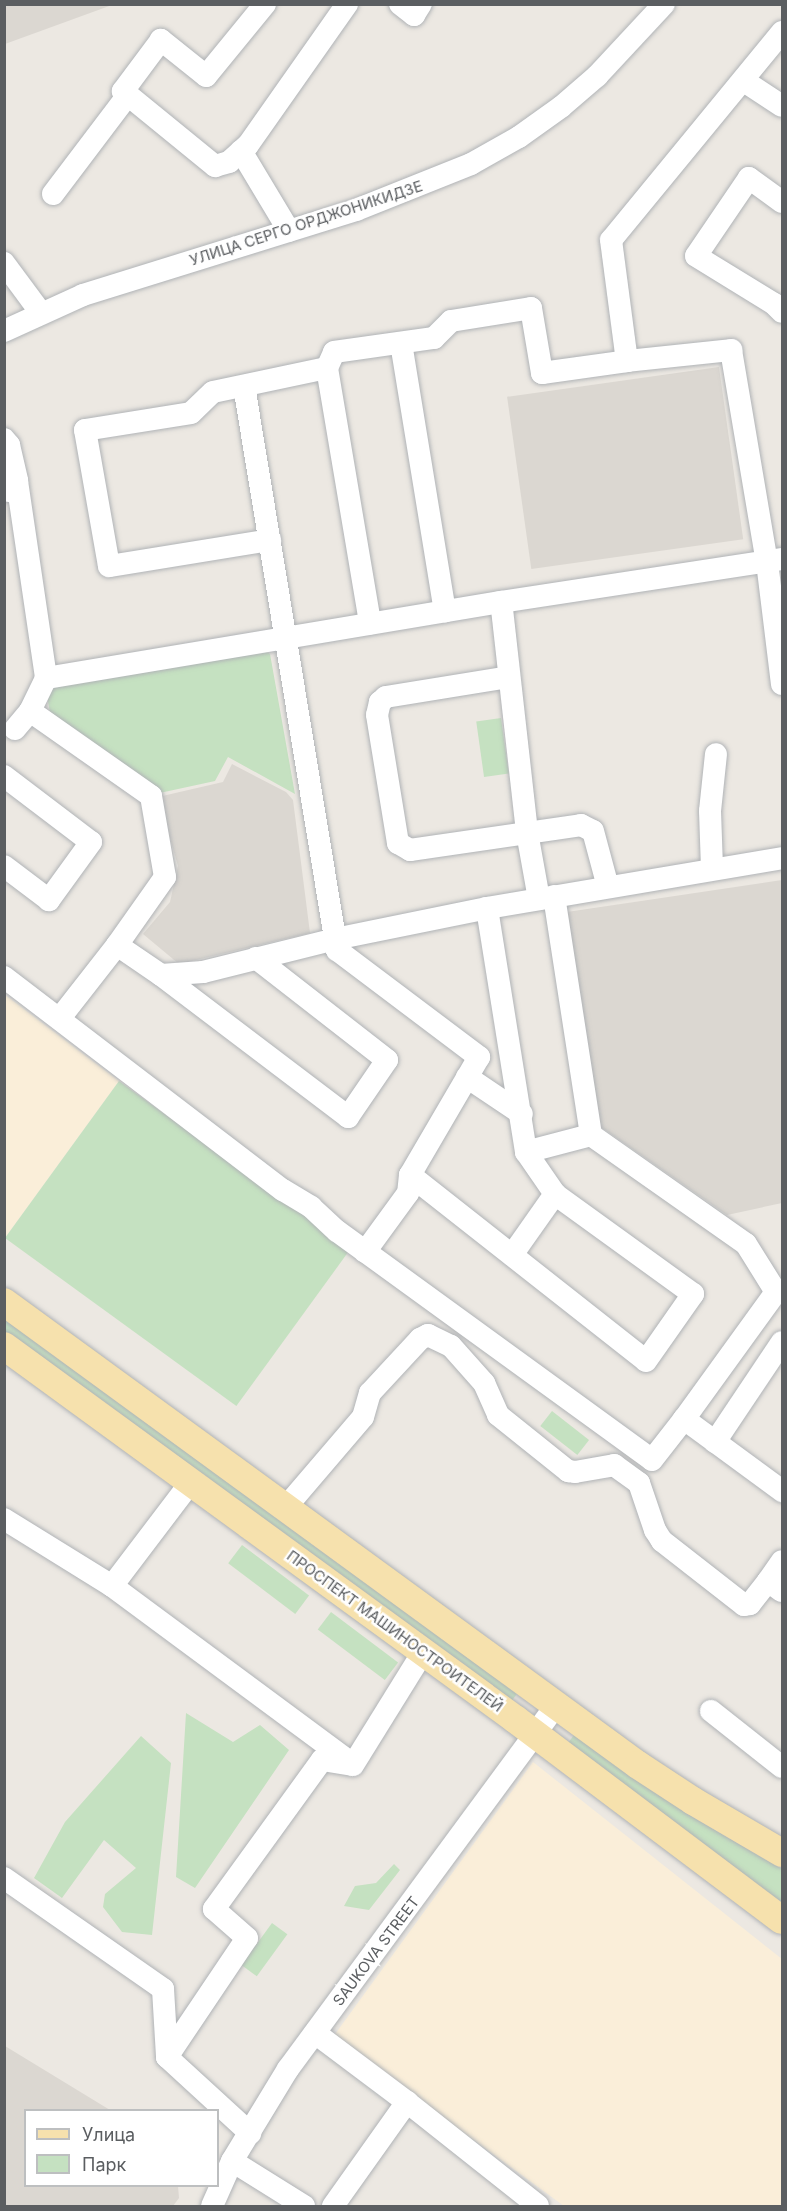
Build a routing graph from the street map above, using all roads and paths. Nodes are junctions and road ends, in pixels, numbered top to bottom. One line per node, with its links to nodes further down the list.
1 (265, 4): 8 (street)
2 (347, 4): 10 (street)
3 (400, 4): 4 (street)
4 (422, 4)
5 (664, 4): 13 (street, УЛИЦА СЕРГО ОРДЖОНИКИДЗЕ)
6 (783, 32): 7 (street)
7 (744, 81): 9 (street); 19 (street)
8 (129, 95): 10 (street); 11 (street)
9 (783, 106)
10 (242, 151): 13 (street)
11 (53, 194)
12 (783, 202): 15 (street)
13 (289, 231): 16 (street, УЛИЦА СЕРГО ОРДЖОНИКИДЗЕ)
14 (4, 263): 16 (street)
15 (783, 312)
16 (41, 313): 17 (street, УЛИЦА СЕРГО ОРДЖОНИКИДЗЕ)
17 (4, 331)
18 (401, 343): 19 (street); 20 (street); 27 (street)
19 (627, 361): 25 (street)
20 (327, 368): 21 (street); 28 (street)
21 (244, 386): 24 (street); 24 (street)
22 (4, 439): 23 (street)
23 (11, 489): 31 (street)
24 (270, 540): 29 (street)
25 (775, 561): 26 (street); 32 (street)
26 (501, 602): 27 (street); 30 (street)
27 (446, 611): 28 (street)
28 (370, 623): 29 (street)
29 (286, 636): 31 (street); 44 (street)
30 (509, 677): 37 (street); 37 (street)
31 (46, 678): 33 (street)
32 (783, 684)
33 (30, 711): 34 (street); 45 (street)
34 (15, 729)
35 (716, 754): 40 (street)
36 (4, 776): 39 (street)
37 (528, 832): 41 (street); 42 (street)
38 (783, 858): 40 (street)
39 (4, 866)
40 (712, 868): 41 (street)
41 (608, 886): 42 (street)
42 (546, 897): 43 (street); 52 (street)
43 (487, 908): 44 (street); 51 (street)
44 (335, 939): 46 (street); 50 (street)
45 (117, 945): 47 (street); 49 (street)
46 (256, 958): 47 (street); 47 (street)
47 (161, 975)
48 (4, 977): 49 (street)
49 (60, 1018): 56 (street)
50 (467, 1077): 51 (street); 54 (street)
51 (522, 1114): 53 (street)
52 (591, 1135): 53 (street); 58 (street)
53 (526, 1152): 55 (street)
54 (410, 1175): 56 (street); 57 (street)
55 (555, 1194): 57 (street); 57 (street)
56 (365, 1252): 64 (street)
57 (512, 1255)
58 (780, 1291): 62 (street)
59 (4, 1302): 68 (main road)
60 (4, 1346): 65 (main road, ПРОСПЕКТ МАШИНОСТРОИТЕЛЕЙ)
61 (778, 1357): 63 (street)
62 (684, 1419): 63 (street); 64 (street)
63 (715, 1442): 67 (street)
64 (652, 1460): 66 (street)
65 (191, 1482): 71 (street); 73 (main road, ПРОСПЕКТ МАШИНОСТРОИТЕЛЕЙ)
66 (639, 1483): 68 (street); 72 (street)
67 (783, 1491)
68 (286, 1507): 74 (main road)
69 (4, 1519): 71 (street)
70 (783, 1560): 72 (street)
71 (112, 1586): 77 (street)
72 (775, 1586)
73 (423, 1652): 76 (main road, ПРОСПЕКТ МАШИНОСТРОИТЕЛЕЙ); 77 (street)
74 (556, 1705): 76 (street, SAUKOVA STREET); 79 (main road)
75 (711, 1711): 78 (street)
76 (534, 1734): 80 (main road, ПРОСПЕКТ МАШИНОСТРОИТЕЛЕЙ); 84 (street, SAUKOVA STREET)
77 (353, 1765): 85 (street)
78 (783, 1767)
79 (693, 1802): 80 (main road); 81 (main road)
80 (666, 1832): 83 (main road, ПРОСПЕКТ МАШИНОСТРОИТЕЛЕЙ)
81 (783, 1853)
82 (4, 1878): 85 (street)
83 (783, 1920)
84 (315, 2033): 86 (street); 87 (street, SAUKOVA STREET)
85 (167, 2057): 87 (street)
86 (407, 2102): 91 (street); 92 (street)
87 (250, 2133): 88 (street, SAUKOVA STREET)
88 (232, 2162): 89 (street, SAUKOVA STREET); 90 (street)
89 (212, 2206)
90 (304, 2206)
91 (333, 2206)
92 (538, 2206)

